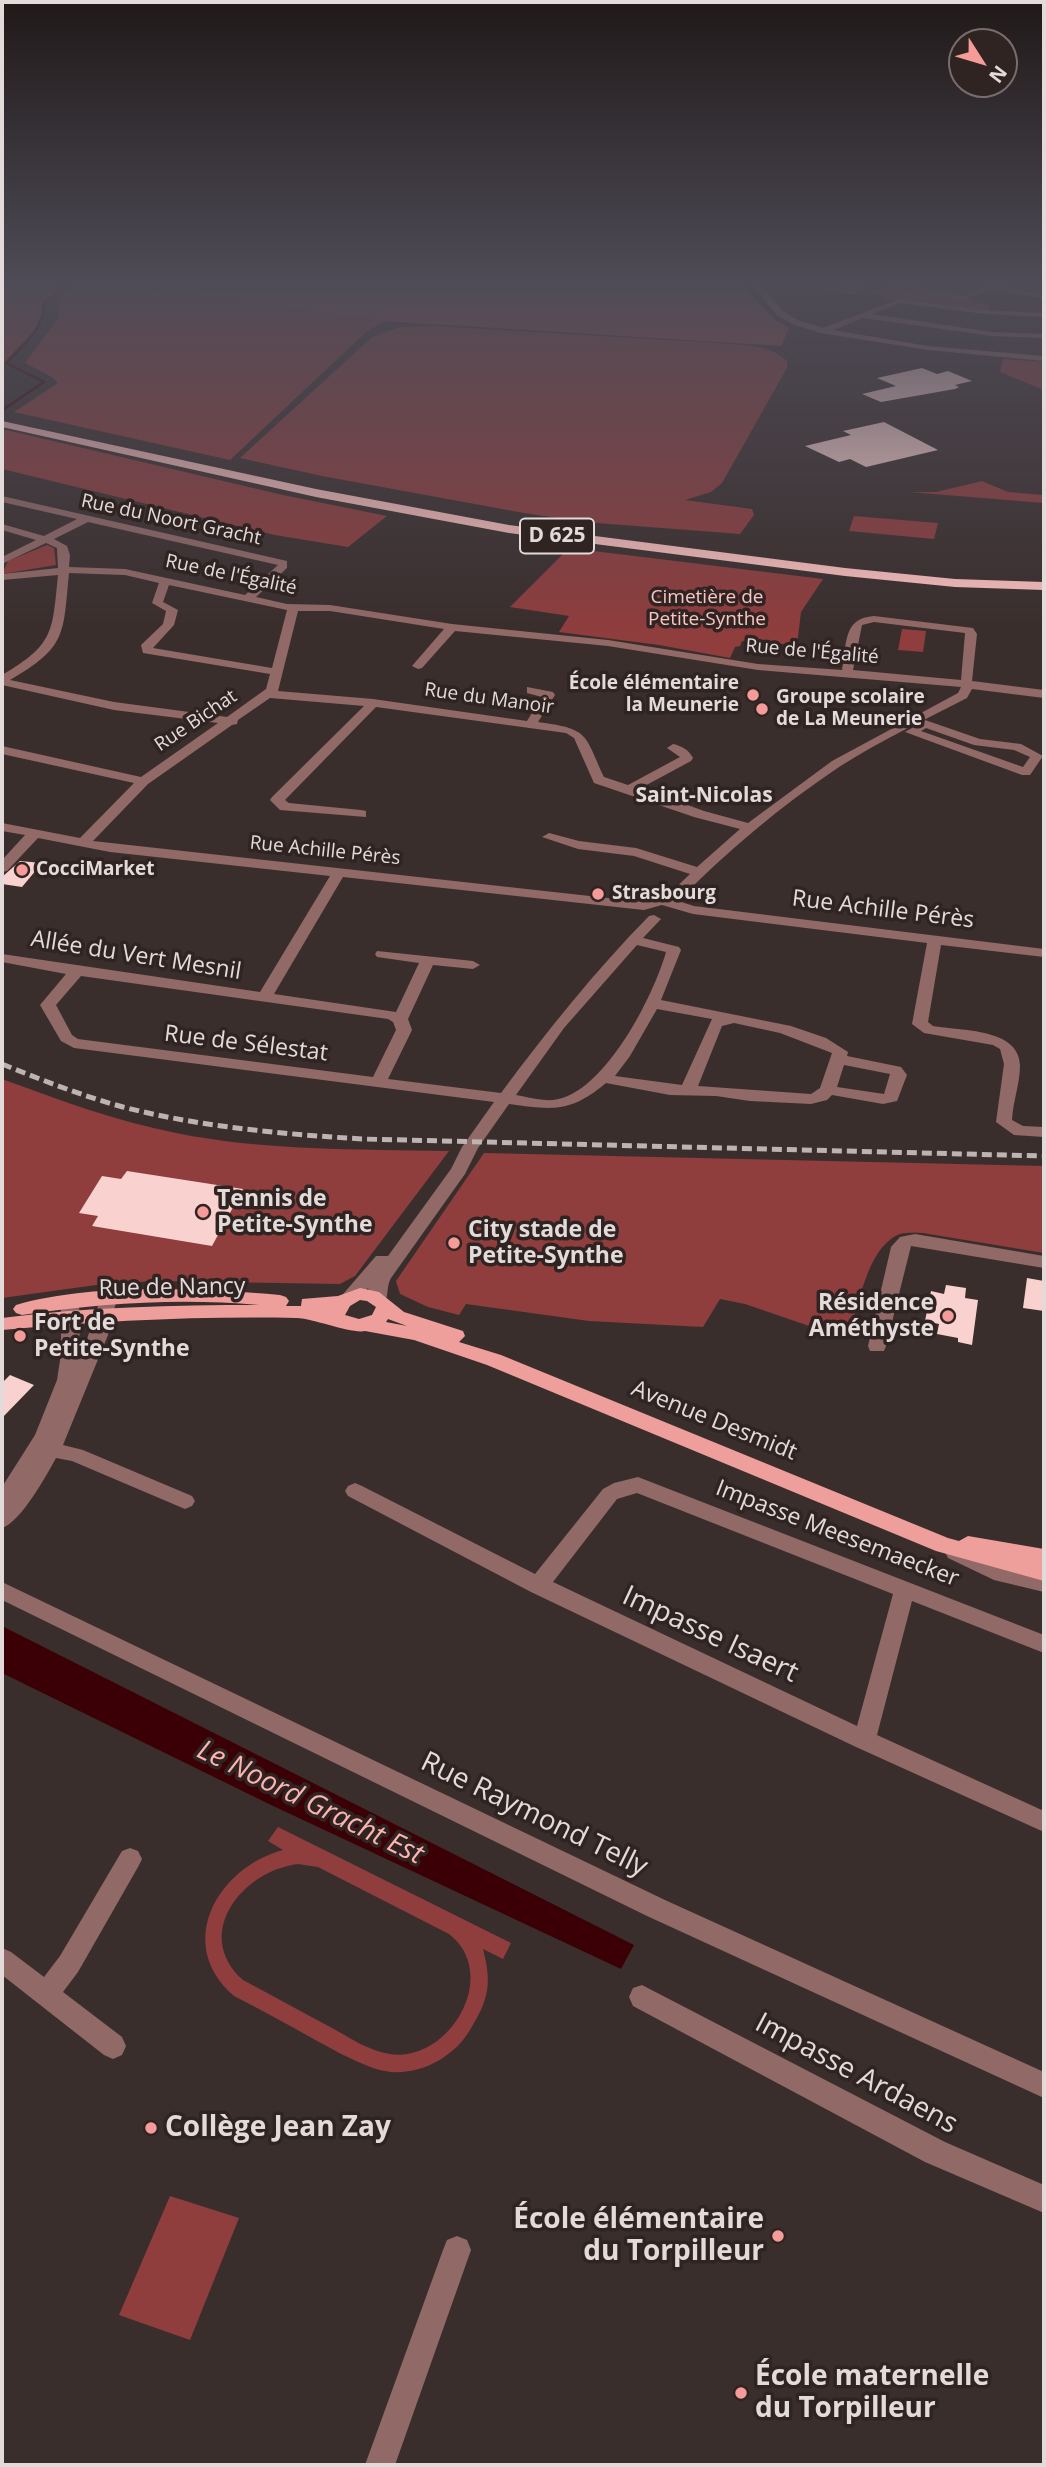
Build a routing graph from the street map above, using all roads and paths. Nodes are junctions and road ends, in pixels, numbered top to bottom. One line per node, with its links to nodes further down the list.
1 (6, 421): 9 (highway, D 625); 11 (highway, D 625)
2 (2, 499): 3 (street, Rue du Noort Gracht)
3 (85, 519): 5 (street); 12 (street, Rue du Noort Gracht)
4 (2, 527): 5 (street)
5 (48, 539): 6 (street); 7 (street)
6 (2, 561)
7 (64, 570): 8 (street, Rue de l'Égalité); 10 (street, Rue de l'Égalité); 18 (street)
8 (2, 577)
9 (1044, 579)
10 (168, 580): 12 (street, Rue de l'Égalité); 16 (street)
11 (1044, 586)
12 (247, 598): 13 (street, Rue de l'Égalité)
13 (293, 608): 14 (street, Rue de l'Égalité); 16 (street, Rue Bichat)
14 (452, 627): 15 (street); 17 (street, Rue de l'Égalité)
15 (418, 666)
16 (278, 671): 21 (street, Rue Bichat)
17 (847, 673): 19 (street, Rue de l'Égalité); 19 (street)
18 (2, 681): 24 (street)
19 (967, 684): 22 (street, Rue de l'Égalité); 26 (street)
20 (531, 690): 25 (street)
21 (270, 694): 23 (street, Rue du Manoir); 24 (street, Rue Bichat)
22 (1044, 694)
23 (373, 703): 25 (street, Rue du Manoir); 32 (street)
24 (233, 721): 30 (street, Rue Bichat)
25 (531, 724): 31 (street, Rue du Manoir)
26 (913, 725): 29 (street); 34 (street)
27 (673, 748): 31 (street)
28 (2, 750): 30 (street)
29 (1041, 757)
30 (143, 781): 37 (street, Rue Bichat)
31 (630, 789): 34 (street, Rue du Manoir)
32 (362, 814)
33 (2, 827): 35 (street, Rue Achille Pérès)
34 (749, 827): 40 (street)
35 (33, 835): 37 (street, Rue Achille Pérès); 38 (street)
36 (550, 837): 40 (street)
37 (82, 844): 39 (street, Rue Achille Pérès)
38 (2, 868)
39 (339, 872): 42 (street, Rue Achille Pérès); 51 (street)
40 (699, 872): 41 (street)
41 (671, 904): 42 (street); 44 (street, Rue Achille Pérès)
42 (649, 912): 43 (street)
43 (633, 940): 52 (street, Rue de Sélestat); 60 (street)
44 (935, 940): 45 (street, Rue Achille Pérès); 61 (street)
45 (1044, 953)
46 (382, 954): 48 (street)
47 (2, 958): 50 (street, Allée du Vert Mesnil)
48 (428, 960): 49 (street); 53 (street)
49 (473, 965)
50 (77, 971): 51 (street, Allée du Vert Mesnil); 57 (street, Rue de Sélestat)
51 (264, 998): 53 (street, Allée du Vert Mesnil)
52 (651, 1003): 54 (street); 56 (street, Rue de Sélestat)
53 (400, 1019): 57 (street)
54 (723, 1019): 55 (street); 58 (street)
55 (839, 1059): 59 (street); 59 (street)
56 (601, 1078): 58 (street); 60 (street, Rue de Sélestat)
57 (378, 1084): 60 (street, Rue de Sélestat)
58 (688, 1090): 59 (street)
59 (828, 1090)
60 (504, 1099): 62 (street)
61 (1044, 1132)
62 (470, 1147): 64 (street); 66 (street)
63 (1044, 1262): 71 (street)
64 (381, 1303): 66 (main road); 70 (main road); 72 (main road, Avenue Desmidt)
65 (107, 1306): 66 (main road, Rue de Nancy); 67 (main road, Rue de Nancy); 73 (street)
66 (345, 1306): 70 (main road)
67 (70, 1309): 68 (main road, Rue de Nancy); 69 (main road, Rue de Nancy); 73 (street)
68 (2, 1313)
69 (2, 1325)
70 (367, 1325): 72 (main road, Avenue Desmidt)
71 (877, 1346)
72 (494, 1360): 78 (main road, Avenue Desmidt)
73 (46, 1448): 75 (street); 76 (street); 77 (street)
74 (355, 1491): 83 (street, Impasse Isaert)
75 (2, 1501)
76 (185, 1501)
77 (2, 1520)
78 (914, 1532): 79 (main road, Avenue Desmidt); 80 (main road, Avenue Desmidt)
79 (943, 1545): 81 (main road, Avenue Desmidt); 82 (street, Avenue Desmidt)
80 (1044, 1557)
81 (1044, 1573)
82 (1044, 1584)
83 (538, 1586): 84 (street, Impasse Meesemaecker); 87 (street, Impasse Isaert)
84 (905, 1589): 86 (street, Impasse Meesemaecker); 87 (street)
85 (2, 1590): 94 (street, Rue Raymond Telly)
86 (1044, 1644)
87 (864, 1740): 88 (street, Impasse Isaert)
88 (1044, 1822)
89 (130, 1859): 91 (street)
90 (2, 1960): 91 (street)
91 (46, 1995): 93 (street)
92 (642, 1997): 95 (street, Impasse Ardaens)
93 (113, 2046)
94 (1044, 2085)
95 (1044, 2199)
96 (457, 2250): 97 (street)
97 (380, 2465)

